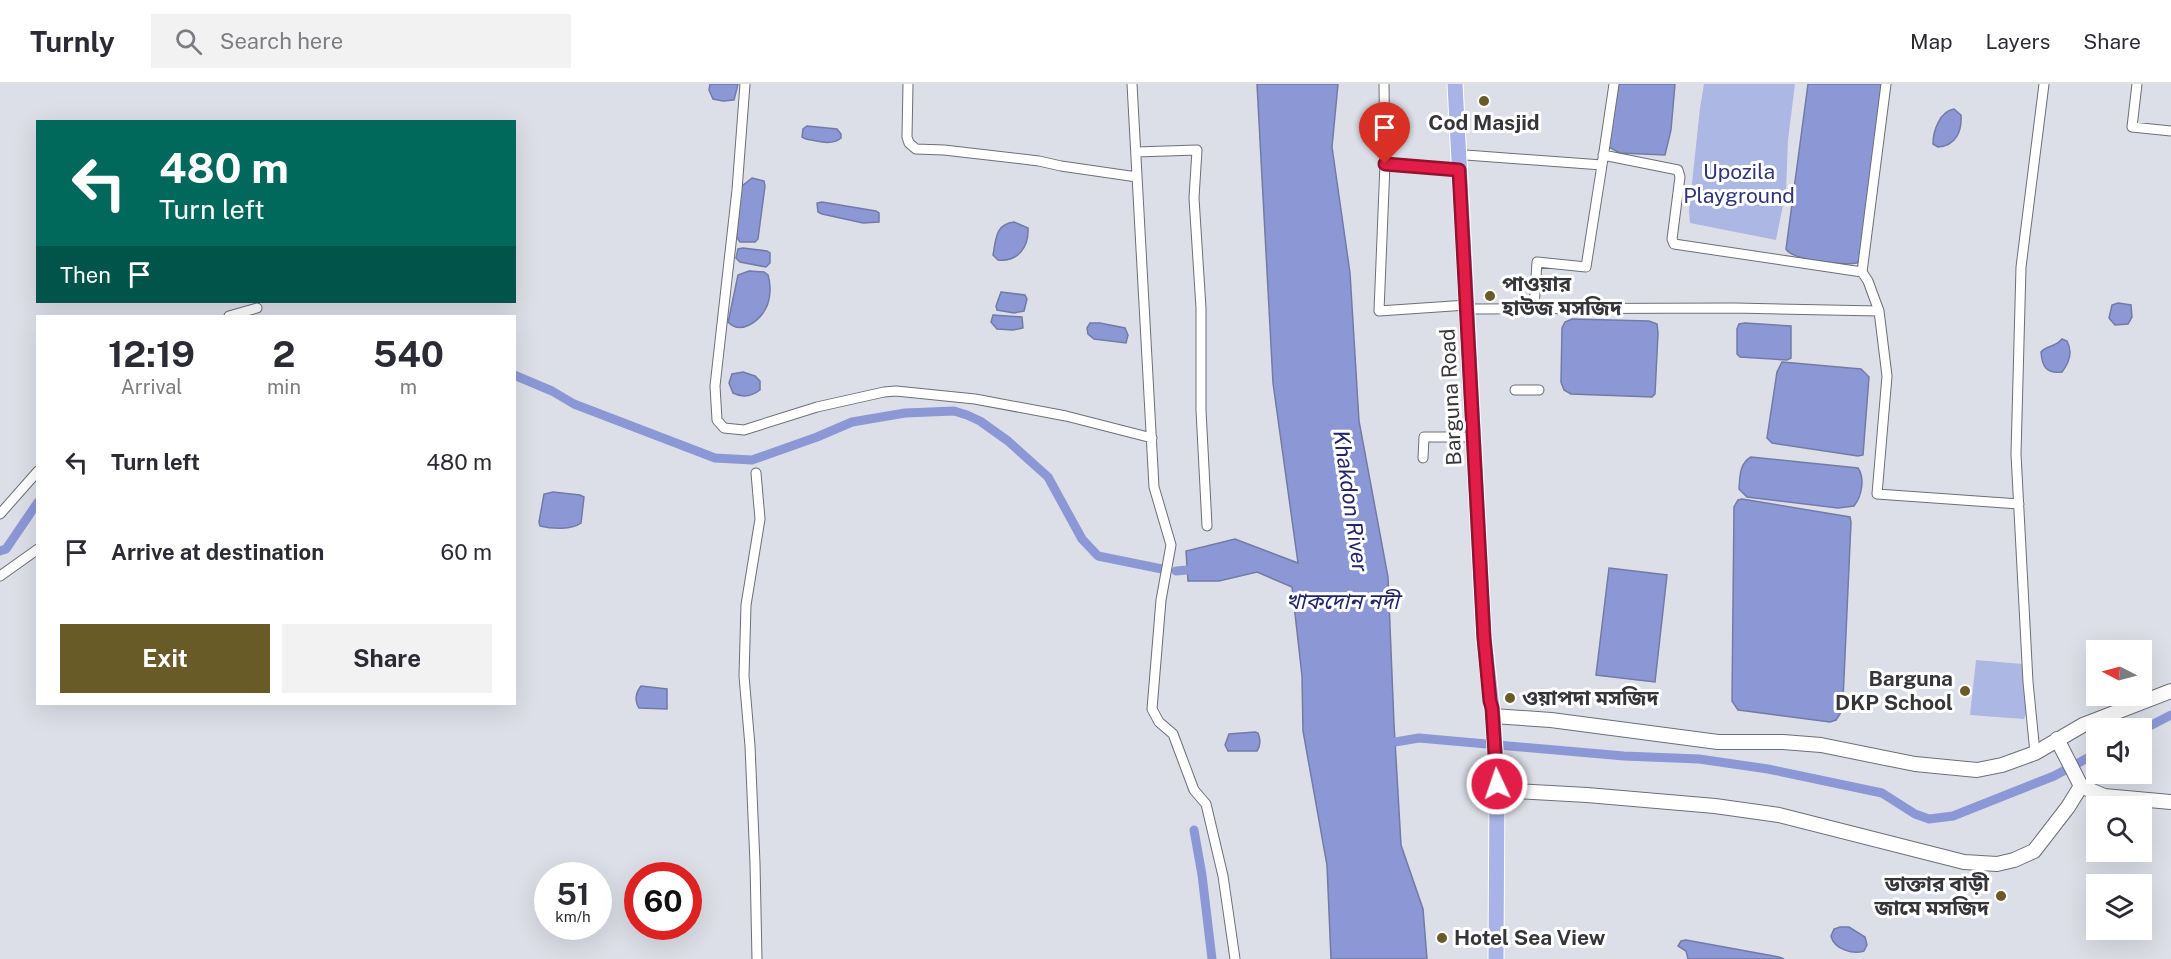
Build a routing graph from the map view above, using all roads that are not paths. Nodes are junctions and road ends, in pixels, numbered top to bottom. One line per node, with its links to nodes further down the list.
1 (746, 84): 27 (street)
2 (908, 84): 17 (street)
3 (1132, 84): 12 (street)
4 (1384, 84): 15 (street)
5 (1455, 84): 16 (main road, Barguna Road)
6 (1462, 84): 13 (main road, Barguna Road)
7 (1614, 84): 14 (street)
8 (1886, 84): 18 (street)
9 (2043, 84): 31 (street)
10 (2137, 84): 11 (street)
11 (2171, 131)
12 (1136, 152): 17 (street); 33 (street)
13 (1466, 155): 14 (street); 19 (main road, Barguna Road)
14 (1603, 160): 18 (street); 21 (street)
15 (1385, 164): 16 (street); 19 (street)
16 (1459, 170): 19 (main road, Barguna Road)
17 (1137, 177): 27 (street)
18 (1862, 272): 22 (street)
19 (1471, 307): 21 (street); 26 (main road, Barguna Road); 37 (main road, Barguna Road)
20 (257, 308): 23 (street)
21 (1534, 308): 22 (street)
22 (1879, 311): 31 (street)
23 (232, 315)
24 (1515, 390): 25 (street)
25 (1539, 390)
26 (1474, 437): 28 (street); 37 (main road, Barguna Road)
27 (1152, 438): 44 (street)
28 (1423, 458)
29 (36, 473): 32 (street)
30 (756, 473): 43 (street)
31 (2019, 504): 39 (street)
32 (0, 514)
33 (1207, 526)
34 (36, 550): 35 (street)
35 (0, 576)
36 (2171, 691): 38 (street)
37 (1493, 718): 39 (street); 41 (main road, Barguna Road)
38 (2057, 739): 39 (street); 40 (street)
39 (2035, 753)
40 (2081, 786): 41 (street); 42 (street)
41 (1497, 787): 45 (main road, Barguna Road)
42 (2171, 802)
43 (757, 959)
44 (1235, 959)
45 (1496, 959)

